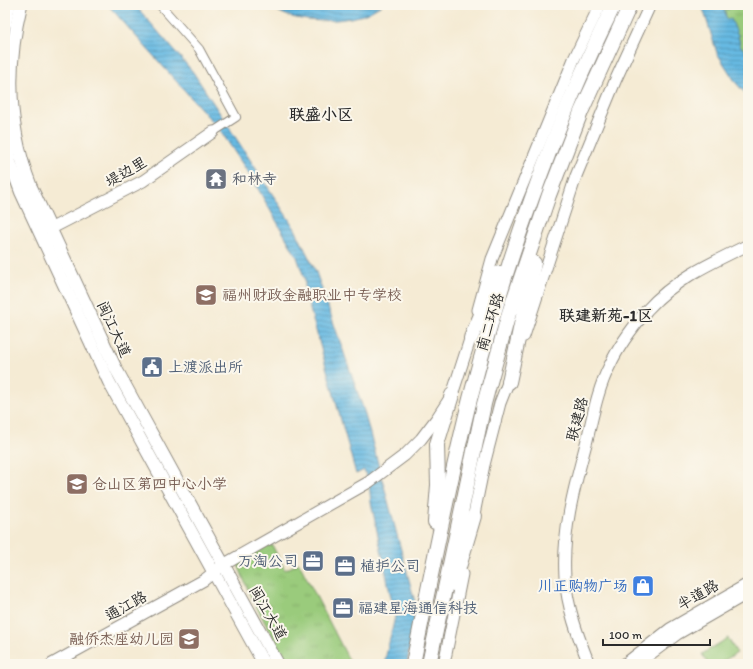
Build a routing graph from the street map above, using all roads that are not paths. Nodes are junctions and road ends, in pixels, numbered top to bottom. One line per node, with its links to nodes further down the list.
1 (9, 5): 8 (main road)
2 (21, 5): 9 (main road, 闽江大道)
3 (160, 5): 12 (street)
4 (600, 5): 18 (main road, 通江路)
5 (614, 5): 14 (highway, 南二环路)
6 (630, 5): 15 (highway, 南二环路)
7 (650, 5): 19 (main road)
8 (5, 24)
9 (8, 77): 10 (main road, 闽江大道)
10 (8, 99): 16 (main road, 闽江大道)
11 (5, 132): 13 (main road, 闽江大道)
12 (213, 132): 16 (main road, 堤边里)
13 (8, 159): 22 (main road, 闽江大道)
14 (536, 188): 18 (highway); 25 (highway, 南二环路)
15 (549, 195): 19 (highway); 26 (highway, 南二环路)
16 (50, 229): 22 (main road, 闽江大道)
17 (748, 245): 33 (main road, 联建路)
18 (471, 338): 20 (main road, 通江路)
19 (509, 382): 21 (main road)
20 (452, 395): 22 (main road, 通江路); 25 (highway)
21 (474, 516): 26 (highway); 32 (main road)
22 (218, 569): 27 (main road, 通江路); 28 (main road, 闽江大道); 29 (main road, 闽江大道)
23 (748, 584): 34 (main road, 半道路)
24 (748, 593): 35 (main road, 半道路)
25 (421, 624): 30 (highway, 南二环路)
26 (436, 629): 31 (highway, 南二环路)
27 (52, 664)
28 (264, 664)
29 (278, 664)
30 (413, 664)
31 (429, 664)
32 (444, 664)
33 (589, 664)
34 (625, 664)
35 (638, 664)

